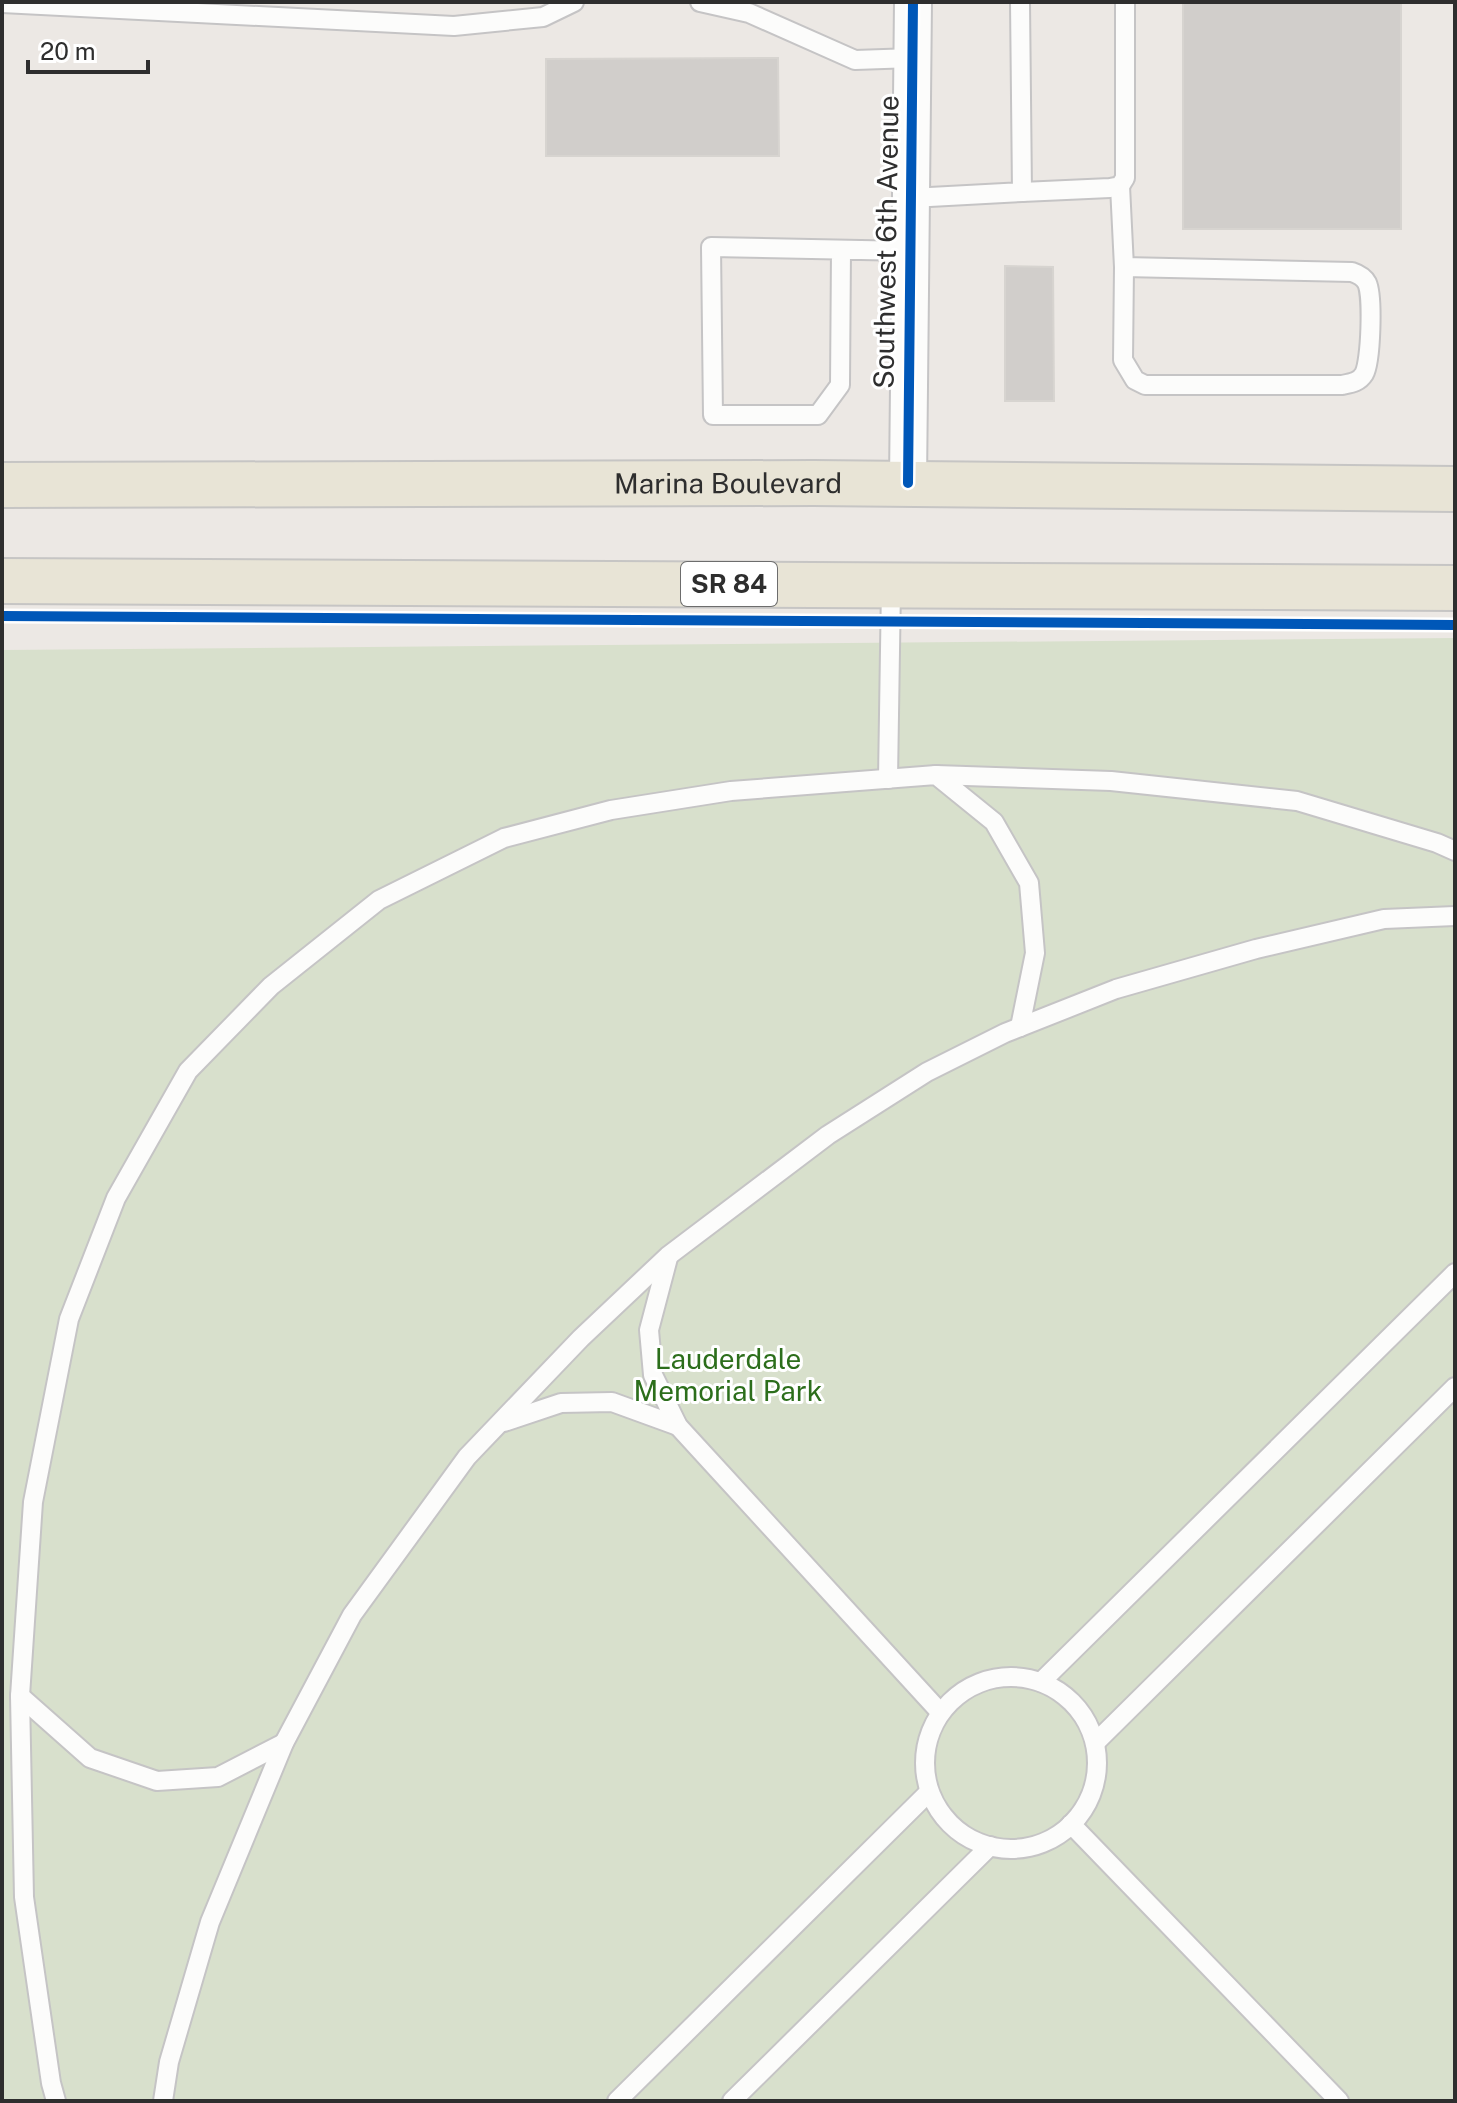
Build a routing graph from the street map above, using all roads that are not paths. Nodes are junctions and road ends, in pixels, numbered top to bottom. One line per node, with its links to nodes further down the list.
1 (574, 2): 6 (lane)
2 (700, 2): 7 (lane)
3 (913, 2): 7 (street, Southwest 6th Avenue)
4 (1020, 2): 9 (lane)
5 (1125, 2): 8 (lane)
6 (2, 3)
7 (913, 58): 10 (street, Southwest 6th Avenue)
8 (1120, 186): 9 (lane); 13 (lane)
9 (1022, 192): 10 (lane)
10 (911, 198): 12 (street, Southwest 6th Avenue)
11 (841, 250): 11 (lane); 12 (lane)
12 (910, 251): 14 (street, Southwest 6th Avenue)
13 (1124, 267): 13 (lane)
14 (908, 483): 15 (main road, Marina Boulevard); 16 (main road, Marina Boulevard)
15 (2, 485)
16 (1455, 489)
17 (2, 581): 18 (main road, SR 84)
18 (891, 585): 19 (main road, SR 84); 21 (lane)
19 (1455, 588)
20 (936, 775): 21 (lane); 22 (lane); 24 (lane)
21 (888, 779): 31 (lane)
22 (1455, 851)
23 (1455, 916): 24 (lane)
24 (1020, 1027): 25 (lane)
25 (668, 1256): 28 (lane); 29 (lane)
26 (1455, 1273): 30 (lane)
27 (1455, 1387): 34 (lane)
28 (499, 1423): 29 (lane); 33 (lane)
29 (678, 1426): 32 (lane)
30 (1041, 1682): 32 (lane); 34 (lane)
31 (20, 1696): 33 (lane); 38 (lane)
32 (940, 1712): 35 (lane)
33 (284, 1743): 39 (lane)
34 (1095, 1743): 36 (lane)
35 (929, 1792): 37 (lane); 40 (lane)
36 (1071, 1824): 37 (lane); 42 (lane)
37 (990, 1846): 41 (lane)
38 (56, 2101)
39 (163, 2101)
40 (617, 2101)
41 (732, 2101)
42 (1339, 2101)

